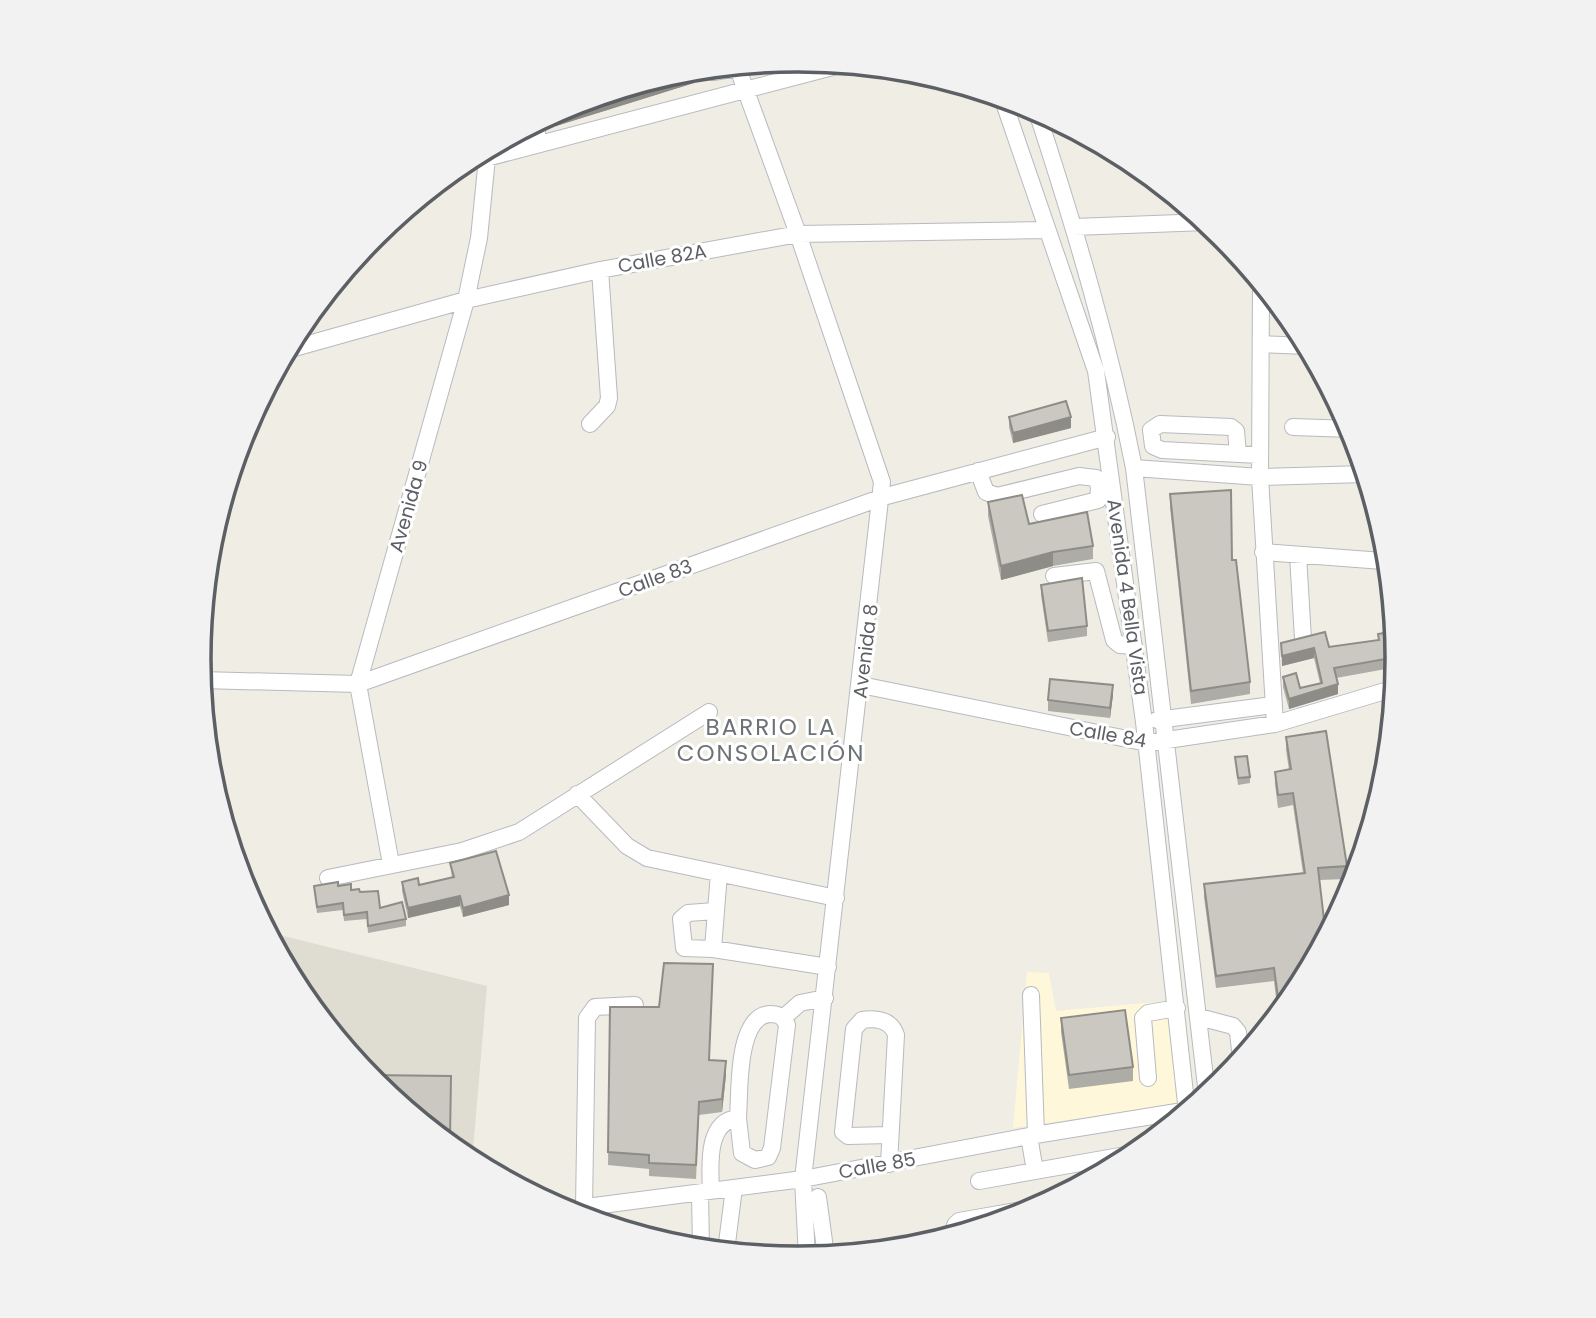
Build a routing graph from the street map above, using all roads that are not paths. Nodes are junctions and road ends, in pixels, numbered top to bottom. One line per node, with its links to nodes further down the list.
1 (810, 72): 3 (street)
2 (740, 75): 3 (street, Avenida 8)
3 (745, 88): 7 (street); 13 (street, Avenida 8)
4 (1006, 110): 12 (street, Avenida 4 Bella Vista)
5 (1041, 124): 11 (street, Avenida 4 Bella Vista)
6 (537, 133): 7 (street)
7 (539, 144): 8 (street)
8 (504, 150)
9 (486, 162): 16 (street, Avenida 9)
10 (1191, 223): 11 (street)
11 (1074, 227): 26 (street, Avenida 4 Bella Vista)
12 (1046, 230): 13 (street, Calle 82A); 23 (street, Avenida 4 Bella Vista)
13 (798, 234): 14 (street, Calle 82A); 30 (street, Avenida 8)
14 (600, 270): 16 (street, Calle 82A); 20 (street)
15 (1261, 298): 17 (street)
16 (466, 300): 18 (street, Calle 82A); 39 (street, Avenida 9)
17 (1261, 344): 19 (street); 25 (street)
18 (302, 345)
19 (1294, 345)
20 (590, 424)
21 (1293, 427): 22 (street)
22 (1339, 429)
23 (1107, 438): 27 (street, Calle 83); 37 (street, Avenida 4 Bella Vista)
24 (1238, 454): 24 (street); 25 (street)
25 (1259, 456): 29 (street)
26 (1134, 468): 29 (street); 44 (street, Avenida 4 Bella Vista)
27 (978, 471): 30 (street, Calle 83); 31 (street)
28 (1355, 474): 29 (street)
29 (1260, 477): 32 (street)
30 (883, 497): 39 (street, Calle 83); 40 (street, Avenida 8)
31 (1042, 514)
32 (1263, 552): 33 (street); 42 (street)
33 (1298, 555): 34 (street); 36 (street)
34 (1377, 561)
35 (1054, 576): 37 (street)
36 (1303, 639)
37 (1134, 646): 45 (street, Avenida 4 Bella Vista)
38 (212, 680): 39 (street, Calle 83)
39 (358, 684): 50 (street, Avenida 9)
40 (861, 685): 48 (street, Calle 84); 53 (street, Avenida 8)
41 (1384, 691): 46 (street, Calle 84)
42 (1273, 705): 44 (street, Calle 84); 46 (street)
43 (709, 712): 49 (street)
44 (1165, 719): 45 (street, Calle 84); 47 (street, Avenida 4 Bella Vista)
45 (1144, 722): 48 (street, Avenida 4 Bella Vista)
46 (1275, 724): 47 (street, Calle 84)
47 (1168, 741): 48 (street, Calle 84); 61 (street, Avenida 4 Bella Vista)
48 (1147, 743): 60 (street, Avenida 4 Bella Vista)
49 (577, 794): 50 (street); 51 (street)
50 (391, 864): 52 (street)
51 (719, 873): 53 (street); 54 (street)
52 (328, 878)
53 (836, 898): 56 (street, Avenida 8)
54 (715, 911): 55 (street); 55 (street)
55 (713, 949): 56 (street)
56 (828, 967): 58 (street, Avenida 8)
57 (1031, 995): 70 (street)
58 (825, 998): 62 (street); 74 (street, Avenida 8)
59 (635, 1004): 79 (street)
60 (1177, 1008): 64 (street); 66 (street, Avenida 4 Bella Vista)
61 (1199, 1017): 63 (street); 65 (street, Avenida 4 Bella Vista)
62 (783, 1018): 68 (street); 68 (street)
63 (1240, 1046)
64 (1148, 1078)
65 (1206, 1081)
66 (1186, 1100)
67 (1170, 1113): 70 (street, Calle 85)
68 (738, 1118): 77 (street)
69 (889, 1135): 69 (street); 72 (street)
70 (1033, 1135): 72 (street, Calle 85); 73 (street)
71 (1107, 1158): 73 (street)
72 (889, 1164): 74 (street, Calle 85)
73 (1035, 1171): 75 (street)
74 (803, 1179): 76 (street, Calle 85); 84 (street, Avenida 8)
75 (979, 1181)
76 (734, 1188): 77 (street, Calle 85); 82 (street)
77 (705, 1192): 80 (street, Calle 85); 81 (street)
78 (818, 1197): 83 (street)
79 (583, 1206)
80 (586, 1207)
81 (702, 1238)
82 (727, 1242)
83 (825, 1245)
84 (806, 1246)

